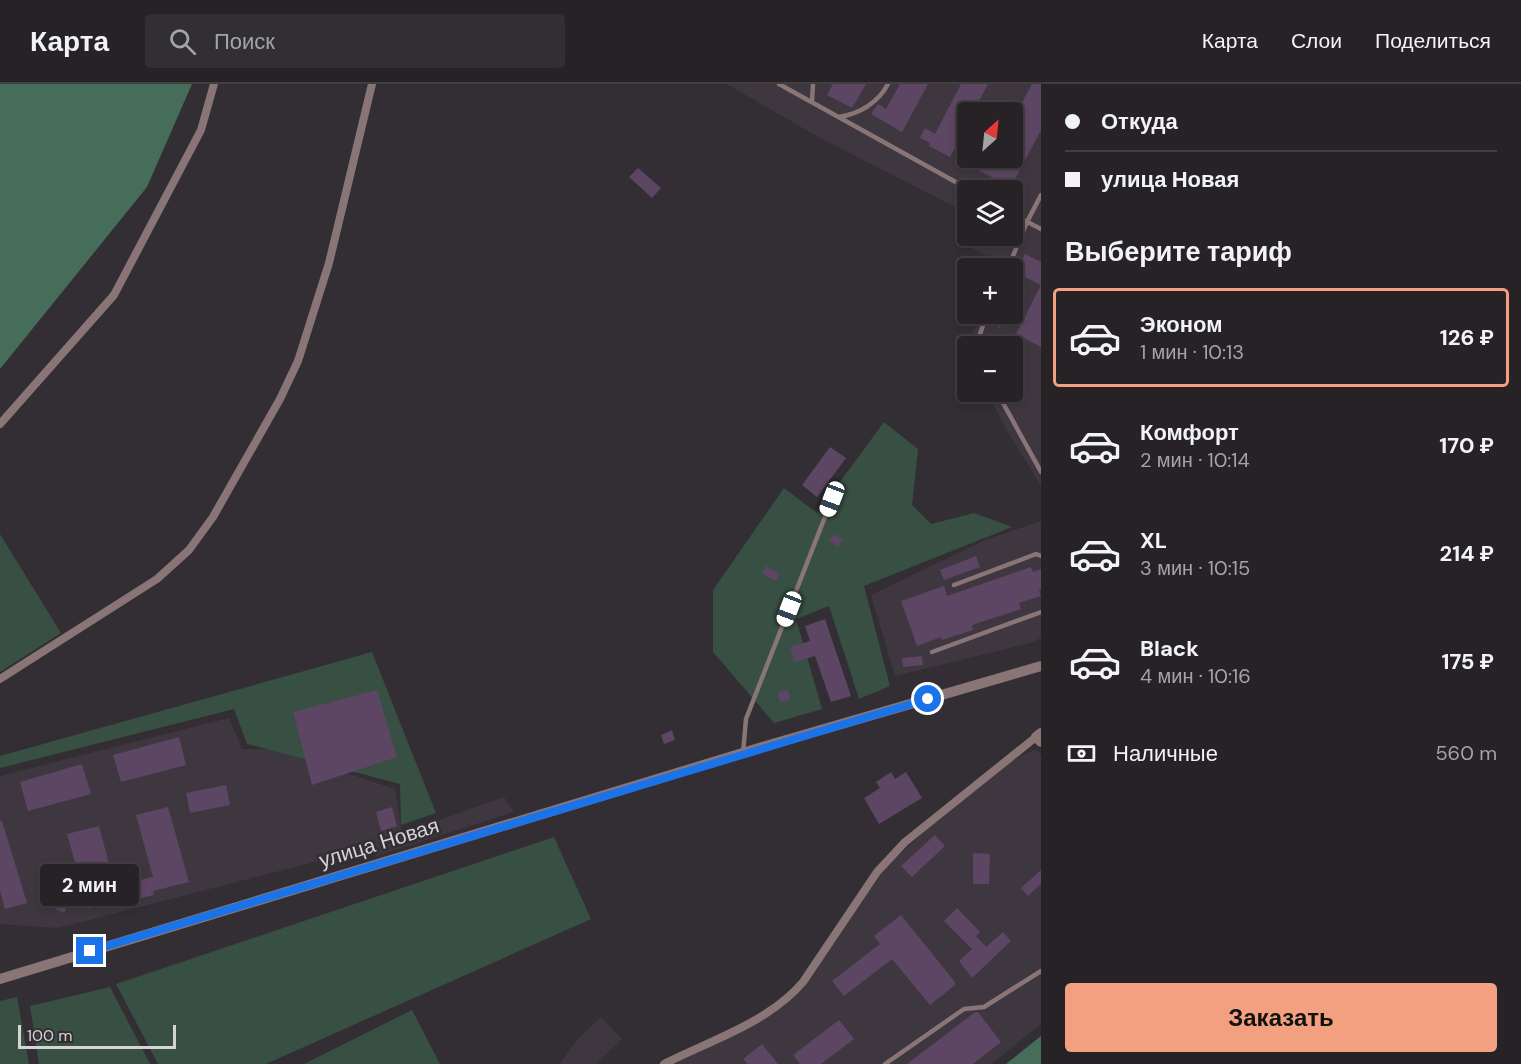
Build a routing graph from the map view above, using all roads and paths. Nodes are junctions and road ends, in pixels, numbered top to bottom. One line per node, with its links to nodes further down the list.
1 (214, 84): 15 (street)
2 (372, 84): 23 (street)
3 (779, 84): 6 (lane)
4 (813, 84): 6 (lane)
5 (888, 84): 7 (lane)
6 (812, 102): 7 (lane)
7 (839, 117): 8 (lane)
8 (957, 183)
9 (1041, 195): 11 (lane)
10 (1023, 220): 11 (lane)
11 (1027, 222): 12 (lane); 13 (lane)
12 (1041, 229)
13 (1012, 258)
14 (1002, 402): 16 (lane)
15 (0, 424)
16 (1041, 472)
17 (832, 499): 25 (lane)
18 (1041, 556): 19 (lane)
19 (954, 585)
20 (1041, 612): 21 (lane)
21 (932, 652)
22 (1041, 666): 25 (street, улица Новая)
23 (0, 679)
24 (1039, 737): 28 (street)
25 (743, 753): 27 (street, улица Новая)
26 (1041, 971): 29 (lane)
27 (0, 979)
28 (664, 1064)
29 (885, 1064)

